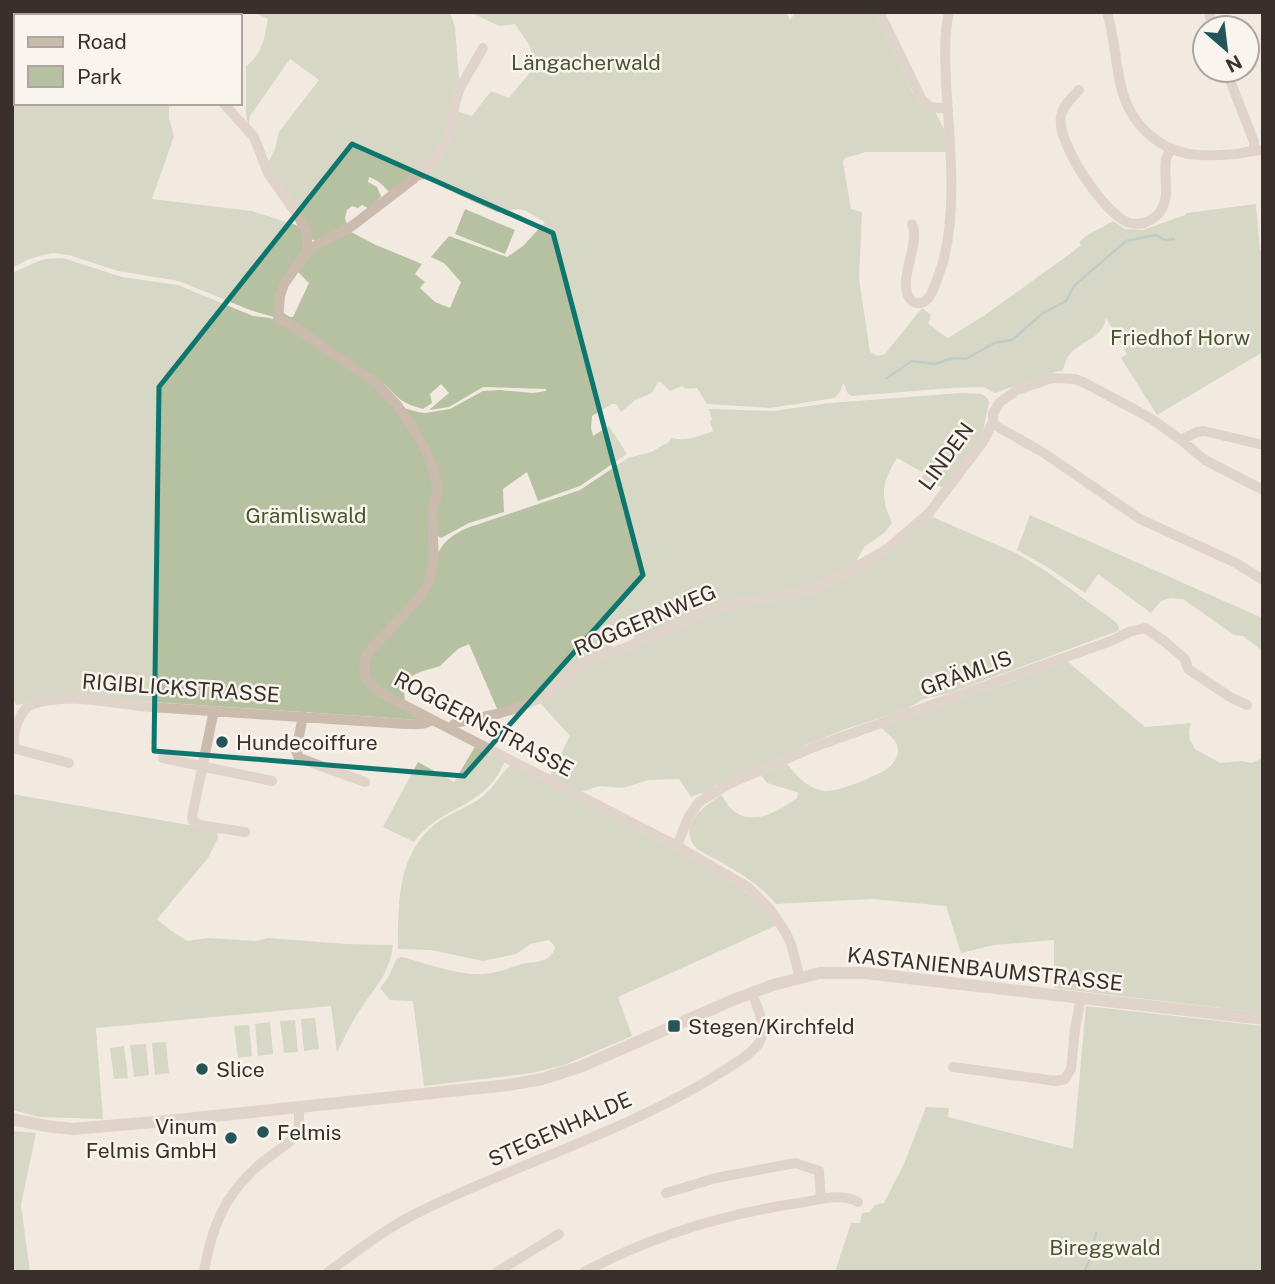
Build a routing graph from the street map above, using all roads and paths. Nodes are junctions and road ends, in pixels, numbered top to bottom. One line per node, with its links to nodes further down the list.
1 (879, 12): 8 (street)
2 (948, 12): 8 (street)
3 (1107, 12): 9 (street)
4 (483, 48): 12 (street)
5 (1231, 84): 10 (street)
6 (1079, 90): 9 (street)
7 (225, 105): 12 (street)
8 (948, 109): 11 (street)
9 (1170, 149): 10 (street)
10 (1258, 150)
11 (912, 224)
12 (308, 250): 22 (street, ROGGERNSTRASSE)
13 (993, 422): 14 (street, LINDEN); 17 (street, LINDEN); 18 (street)
14 (1181, 440): 15 (street); 16 (street, LINDEN)
15 (1263, 445)
16 (1263, 490)
17 (929, 513): 23 (street, ROGGERNWEG)
18 (1263, 580)
19 (1247, 705): 30 (street, GRÄMLIS)
20 (214, 710): 21 (street, RIGIBLICKSTRASSE); 25 (street, RIGIBLICKSTRASSE); 26 (street)
21 (303, 716): 22 (street, RIGIBLICKSTRASSE); 28 (street)
22 (431, 719): 23 (street, ROGGERNSTRASSE)
23 (450, 728): 30 (street, ROGGERNSTRASSE)
24 (163, 758): 26 (street)
25 (69, 763)
26 (202, 767): 27 (street); 29 (street)
27 (272, 781)
28 (365, 782)
29 (245, 832)
30 (677, 846): 31 (street, ROGGERNSTRASSE)
31 (800, 978): 32 (street, KASTANIENBAUMSTRASSE); 33 (street, KASTANIENBAUMSTRASSE)
32 (752, 993): 36 (street, KASTANIENBAUMSTRASSE); 43 (street, STEGENHALDE)
33 (1081, 998): 34 (street, KASTANIENBAUMSTRASSE); 35 (street)
34 (1263, 1018)
35 (953, 1067)
36 (299, 1107): 37 (street, KASTANIENBAUMSTRASSE); 42 (street)
37 (12, 1119)
38 (666, 1193): 39 (street)
39 (821, 1199): 40 (street); 45 (street)
40 (858, 1202)
41 (559, 1234): 44 (street)
42 (204, 1272)
43 (328, 1272)
44 (497, 1272)
45 (584, 1272)

